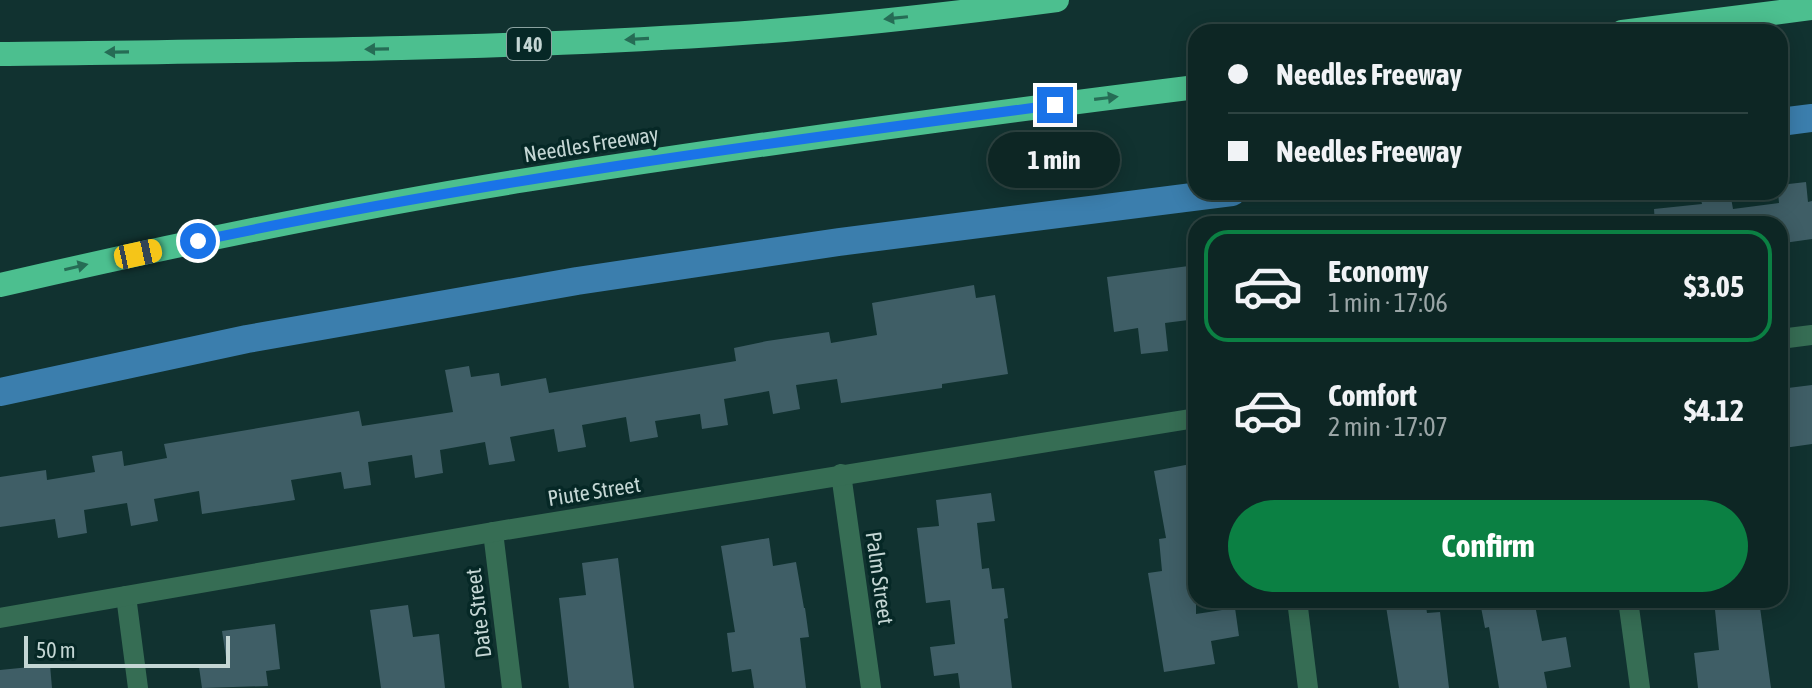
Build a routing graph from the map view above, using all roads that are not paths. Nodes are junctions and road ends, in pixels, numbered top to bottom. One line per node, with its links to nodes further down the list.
1 (1057, 0): 4 (highway, I 40, one-way to 4)
2 (1812, 8): 3 (highway)
3 (1685, 24)
4 (0, 54)
5 (1188, 88): 6 (highway, Needles Freeway, one-way to 5)
6 (0, 285)
7 (1812, 335): 8 (street)
8 (1788, 338)
9 (1188, 419): 10 (street, Piute Street)
10 (841, 474): 11 (street, Piute Street); 18 (street, Palm Street)
11 (493, 532): 12 (street, Piute Street); 17 (street, Date Street)
12 (126, 596): 15 (street, Piute Street); 16 (street)
13 (1298, 608): 19 (street)
14 (1629, 608): 20 (street)
15 (0, 618)
16 (138, 688)
17 (512, 688)
18 (871, 688)
19 (1308, 688)
20 (1640, 688)

